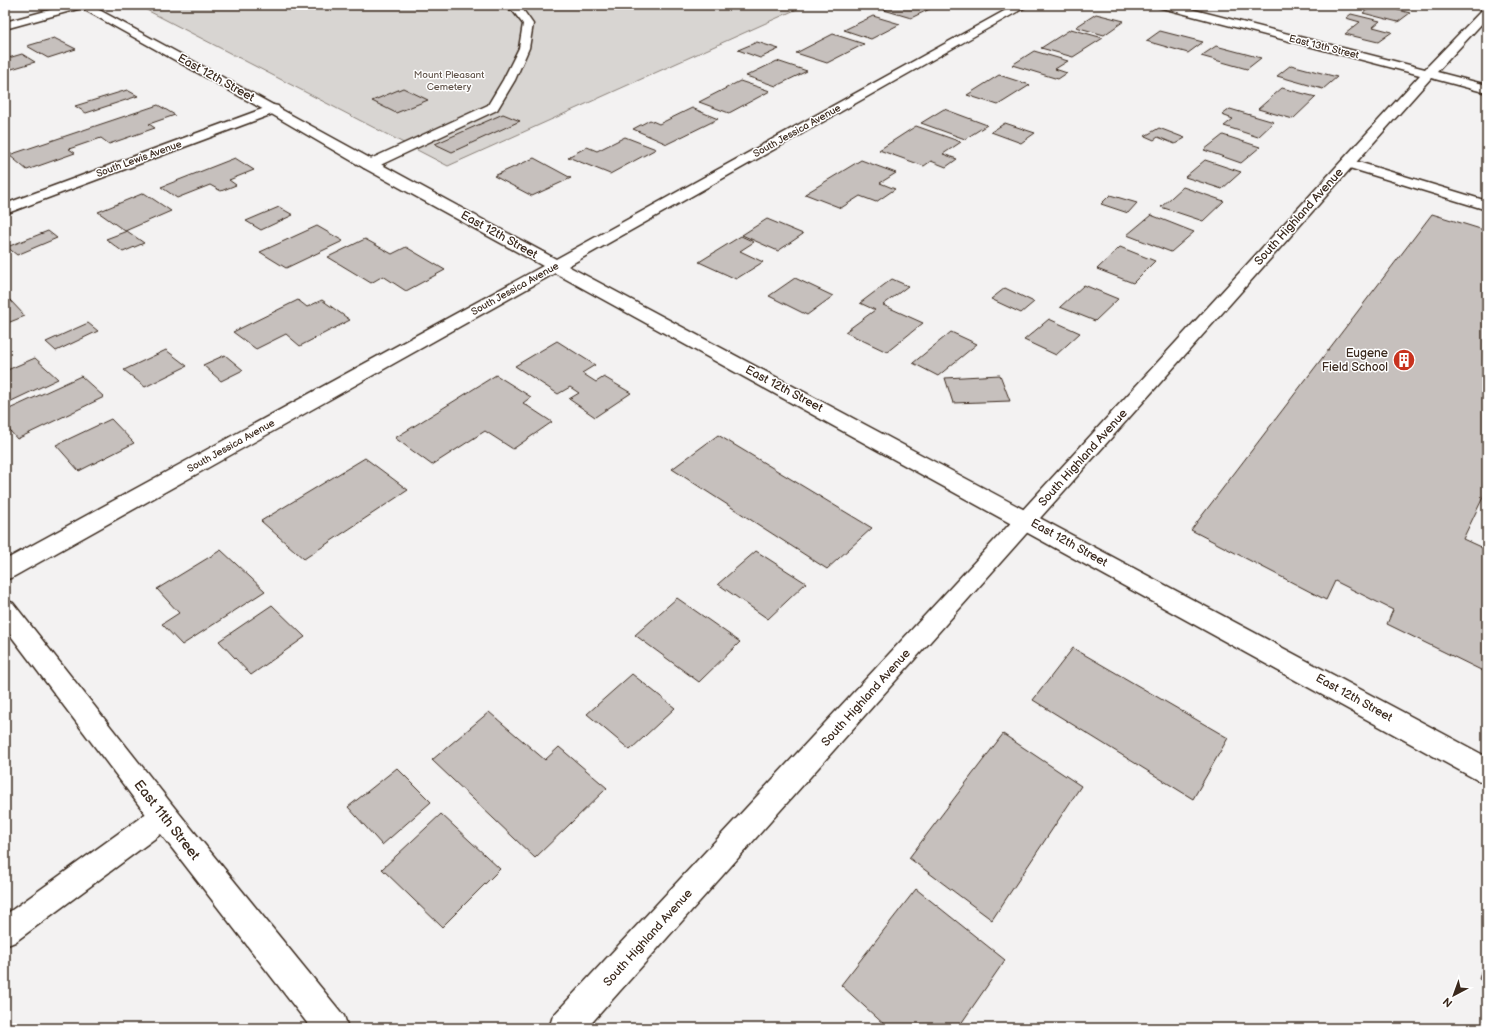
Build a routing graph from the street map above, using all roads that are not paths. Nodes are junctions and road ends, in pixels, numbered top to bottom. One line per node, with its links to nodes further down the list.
1 (82, 5): 6 (street); 9 (street, East 12th Street)
2 (1023, 5): 14 (street, South Jessica Avenue)
3 (1162, 5): 7 (street, East 13th Street)
4 (517, 6): 11 (lane)
5 (1487, 11): 7 (street, South Highland Avenue)
6 (5, 26)
7 (1428, 74): 8 (street, East 13th Street); 10 (street, South Highland Avenue)
8 (1487, 89)
9 (273, 109): 11 (street, East 12th Street); 13 (street, South Lewis Avenue)
10 (1348, 163): 12 (lane); 15 (street, South Highland Avenue)
11 (369, 165): 14 (street, East 12th Street)
12 (1487, 206)
13 (5, 209)
14 (556, 266): 15 (street, East 12th Street); 16 (street, South Jessica Avenue)
15 (1027, 520): 18 (street, East 12th Street); 22 (street, South Highland Avenue)
16 (5, 571)
17 (5, 610): 19 (street, East 11th Street)
18 (1487, 770)
19 (164, 816): 20 (lane); 21 (street, East 11th Street)
20 (5, 932)
21 (332, 1028)
22 (565, 1028)

